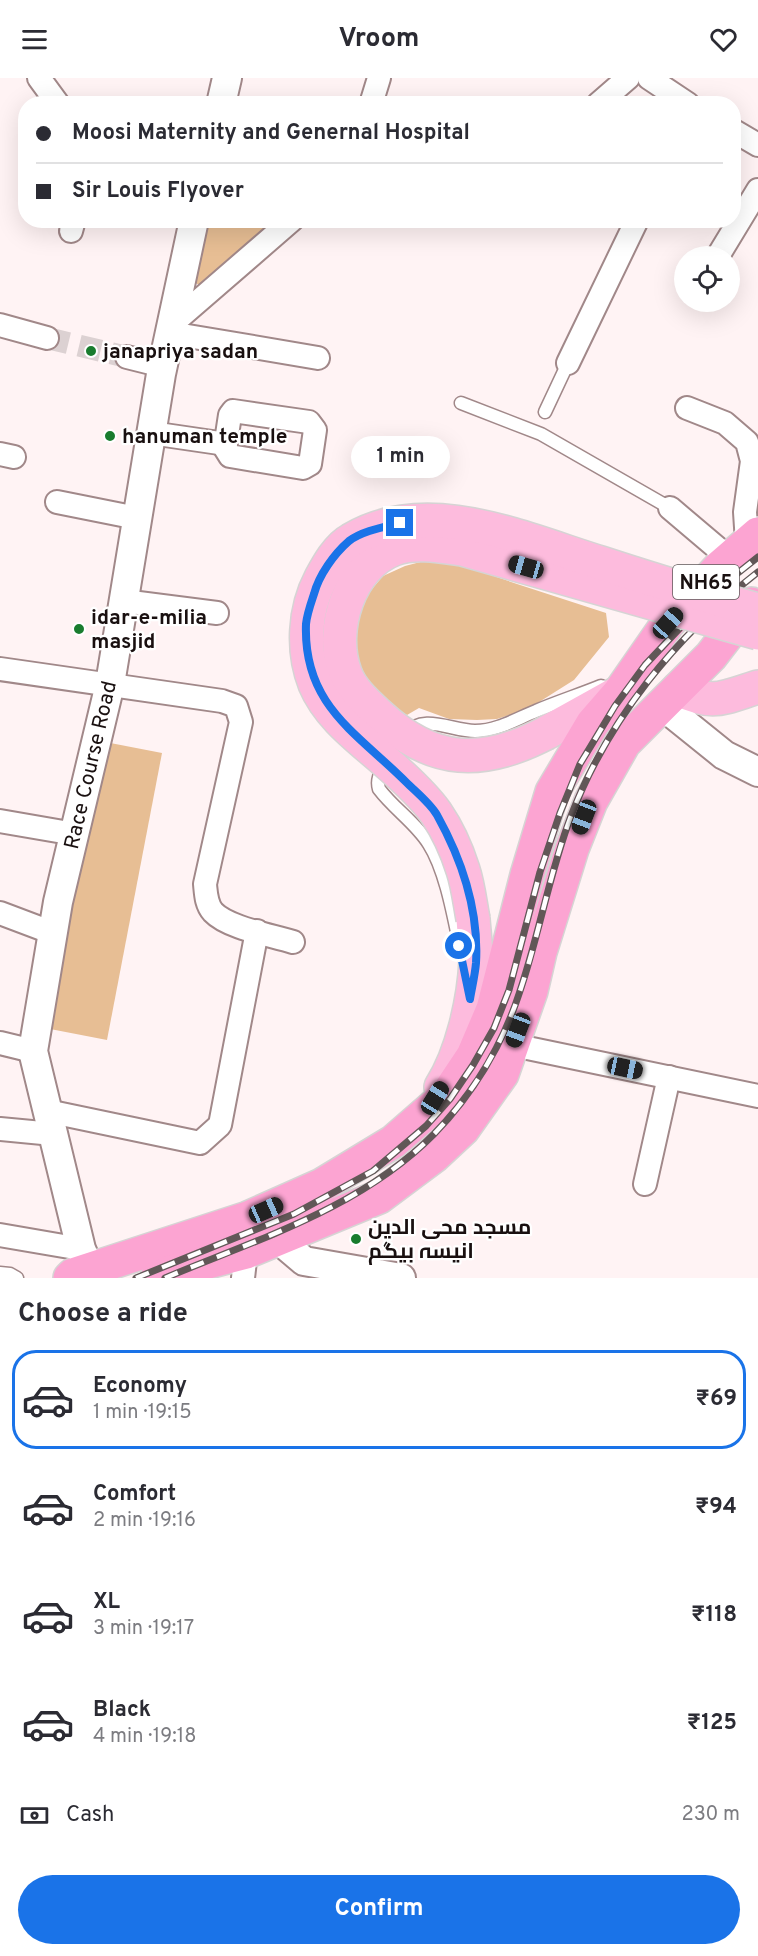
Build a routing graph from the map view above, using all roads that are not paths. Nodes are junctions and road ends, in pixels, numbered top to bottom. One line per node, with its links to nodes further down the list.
1 (39, 78): 6 (street)
2 (227, 78): 7 (street)
3 (379, 78): 8 (street)
4 (628, 78): 9 (street)
5 (649, 78): 10 (street)
6 (58, 93)
7 (223, 96)
8 (373, 96)
9 (607, 96)
10 (676, 96)
11 (741, 135): 12 (street)
12 (758, 145)
13 (758, 190): 14 (street)
14 (741, 218)
15 (192, 228): 21 (street, Race Course Road)
16 (283, 228): 21 (street)
17 (633, 228): 25 (street)
18 (735, 228): 19 (street)
19 (724, 246)
20 (0, 325): 22 (street)
21 (171, 328): 24 (street); 26 (street, Race Course Road)
22 (47, 338)
23 (127, 357): 26 (street)
24 (318, 358)
25 (568, 363): 29 (lane)
26 (163, 366): 30 (street, Race Course Road)
27 (461, 403): 33 (lane)
28 (687, 408): 35 (street)
29 (545, 412)
30 (151, 433): 31 (street); 34 (street, Race Course Road)
31 (225, 444)
32 (57, 502): 34 (street)
33 (670, 508): 35 (street)
34 (137, 518): 37 (street, Race Course Road)
35 (745, 545): 41 (highway, NH65)
36 (758, 596): 42 (highway, NH65)
37 (123, 601): 39 (street); 45 (street, Race Course Road)
38 (758, 610): 55 (main road, bridge)
39 (217, 613)
40 (758, 633): 44 (main road, bridge)
41 (660, 635): 42 (highway); 44 (highway, NH65); 47 (highway)
42 (711, 656): 47 (highway, NH65)
43 (0, 669): 45 (street)
44 (626, 683): 55 (lane); 61 (highway, NH65)
45 (110, 684): 50 (street, Race Course Road); 52 (street)
46 (758, 687): 47 (main road)
47 (681, 693): 48 (street); 57 (highway, NH65)
48 (758, 772)
49 (0, 821): 50 (street)
50 (75, 834): 53 (street, Race Course Road)
51 (0, 913): 53 (street)
52 (257, 931): 54 (street); 62 (street)
53 (53, 933): 58 (street, Race Course Road)
54 (293, 942)
55 (470, 999): 61 (main road)
56 (0, 1043): 58 (street)
57 (513, 1045): 59 (street); 66 (highway, NH65)
58 (33, 1051): 62 (street, Race Course Road)
59 (669, 1077): 60 (street); 64 (street)
60 (758, 1096)
61 (426, 1112): 67 (highway, NH65)
62 (50, 1123): 63 (street); 67 (street, Race Course Road)
63 (0, 1129)
64 (645, 1184)
65 (0, 1235): 67 (street)
66 (278, 1239): 68 (highway, NH65); 72 (street)
67 (80, 1265)
68 (244, 1265): 70 (highway, NH65)
69 (0, 1273): 71 (lane)
70 (171, 1276)
71 (17, 1278)
72 (401, 1278)

